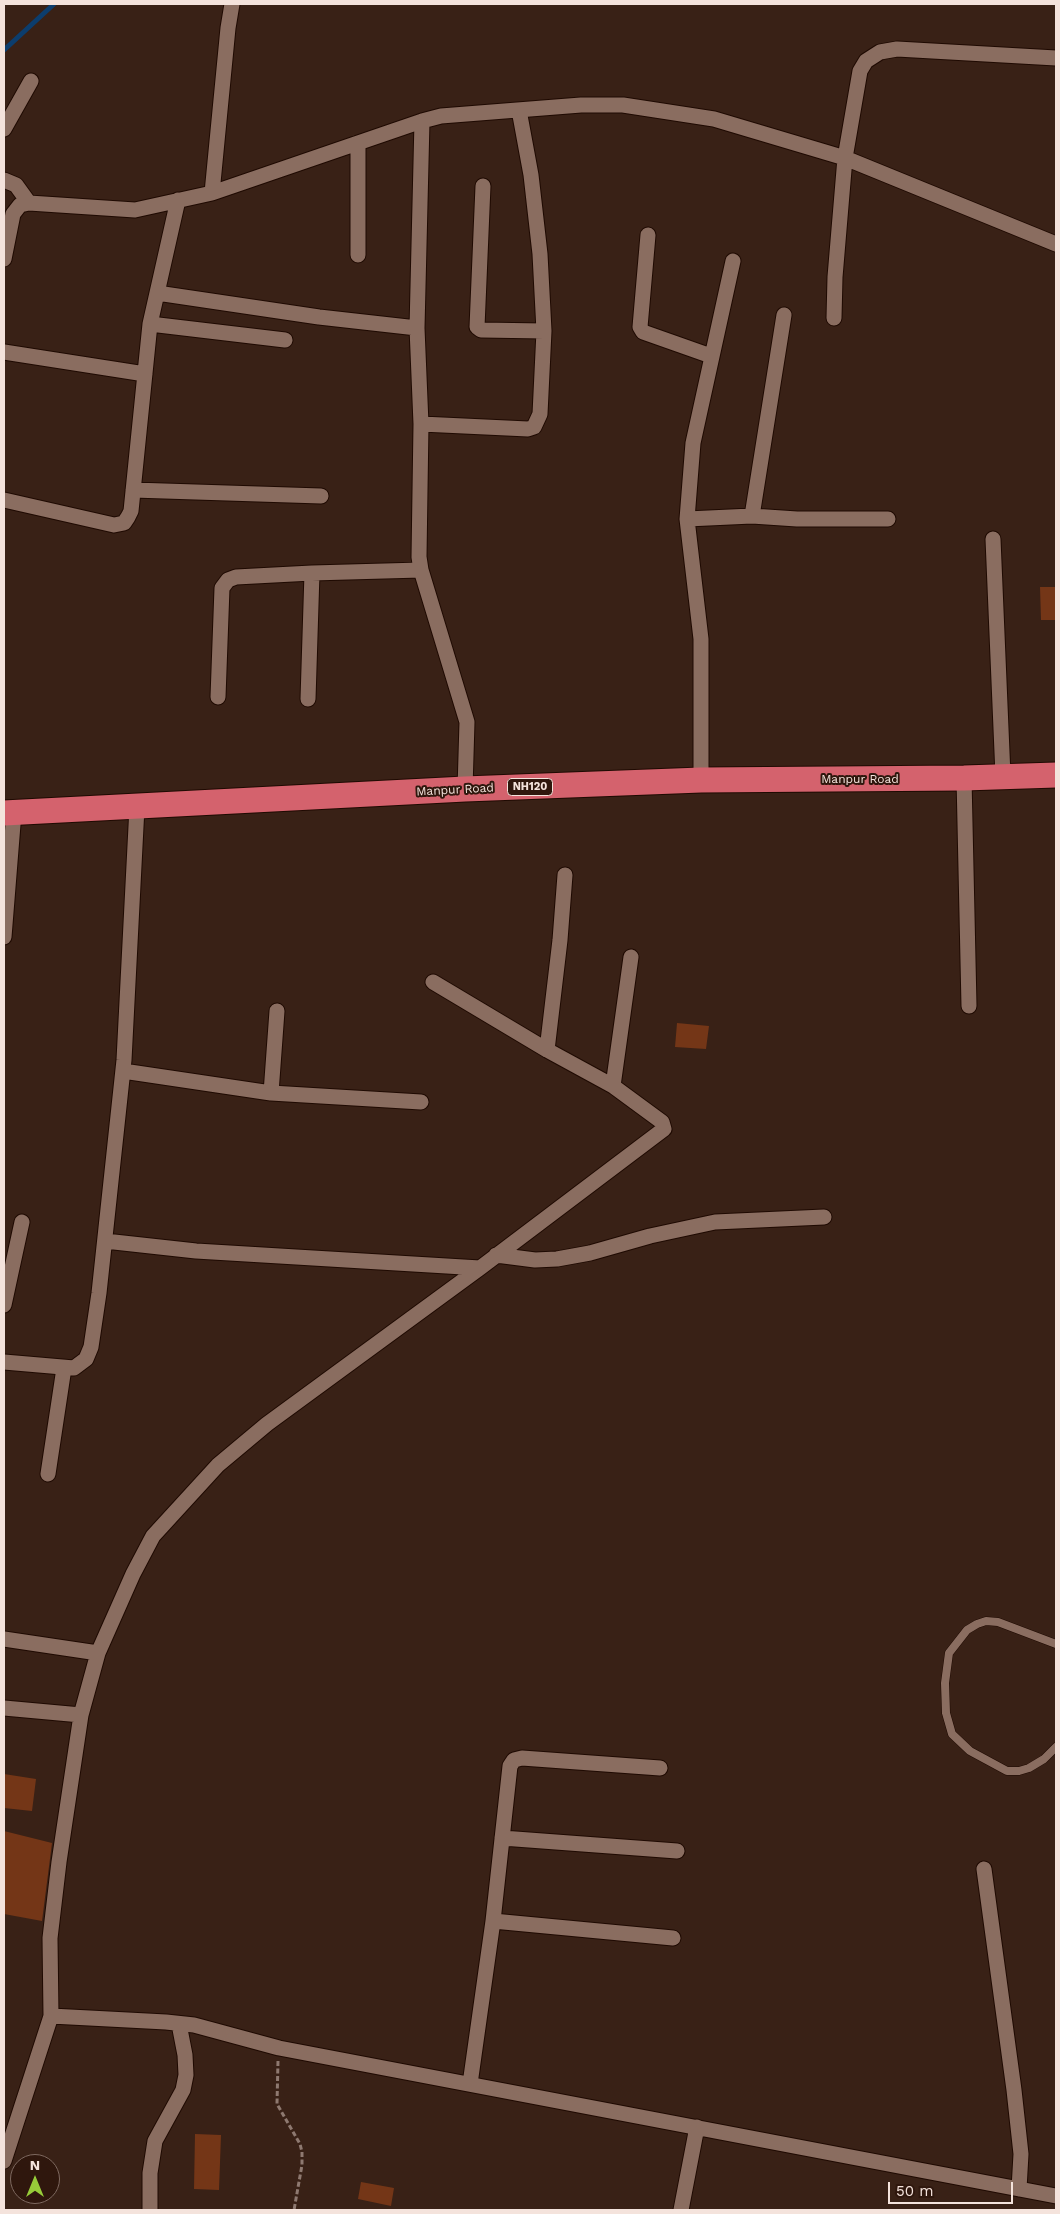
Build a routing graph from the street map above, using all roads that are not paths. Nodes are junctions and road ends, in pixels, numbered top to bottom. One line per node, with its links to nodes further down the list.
1 (232, 4): 11 (street)
2 (1056, 58): 8 (street)
3 (31, 81): 6 (street)
4 (519, 110): 5 (street); 8 (street); 24 (street)
5 (422, 121): 7 (street); 23 (street)
6 (4, 129)
7 (358, 143): 11 (street); 16 (street)
8 (845, 158): 15 (street); 21 (street)
9 (4, 180): 13 (street)
10 (483, 186): 24 (street)
11 (212, 193): 12 (street)
12 (178, 200): 13 (street); 19 (street)
13 (29, 203): 17 (street)
14 (648, 235): 27 (street)
15 (1056, 244)
16 (358, 256)
17 (4, 259)
18 (733, 261): 27 (street)
19 (157, 293): 22 (street); 23 (street)
20 (784, 315): 33 (street)
21 (834, 318)
22 (150, 324): 25 (street); 28 (street)
23 (417, 328): 29 (street)
24 (544, 331): 29 (street)
25 (285, 340)
26 (4, 352): 28 (street)
27 (710, 356): 34 (street)
28 (145, 374): 30 (street)
29 (421, 424): 37 (street)
30 (133, 490): 31 (street); 32 (street)
31 (321, 496)
32 (4, 500)
33 (752, 516): 34 (street); 35 (street)
34 (687, 519): 44 (street)
35 (888, 520)
36 (993, 539): 42 (street)
37 (421, 570): 38 (street); 45 (street)
38 (312, 573): 39 (street); 40 (street)
39 (218, 697)
40 (308, 699)
41 (1056, 775): 42 (highway, Manpur Road / NH120)
42 (1002, 776): 43 (highway, Manpur Road / NH120)
43 (964, 778): 44 (highway, Manpur Road / NH120); 52 (street)
44 (701, 780): 45 (highway, Manpur Road / NH120)
45 (465, 789): 46 (highway, Manpur Road / NH120)
46 (137, 807): 47 (highway, Manpur Road / NH120); 55 (street)
47 (9, 812): 49 (street)
48 (565, 876): 54 (street)
49 (4, 936)
50 (631, 957): 56 (street)
51 (433, 982): 54 (street)
52 (969, 1006)
53 (277, 1011): 57 (street)
54 (547, 1050): 56 (street)
55 (123, 1071): 57 (street); 61 (street)
56 (613, 1086): 62 (street)
57 (271, 1092): 58 (street)
58 (421, 1102)
59 (824, 1217): 62 (street)
60 (22, 1222): 64 (street)
61 (105, 1241): 63 (street); 66 (street)
62 (496, 1255): 63 (street)
63 (480, 1268): 70 (street)
64 (4, 1304)
65 (4, 1362): 66 (street)
66 (64, 1368): 67 (street)
67 (48, 1474)
68 (4, 1639): 70 (street)
69 (1056, 1644): 73 (lane)
70 (98, 1653): 72 (street)
71 (4, 1708): 72 (street)
72 (81, 1715): 80 (street)
73 (1056, 1747)
74 (660, 1768): 75 (street)
75 (502, 1838): 76 (street); 78 (street)
76 (676, 1851)
77 (984, 1869): 85 (street)
78 (493, 1921): 79 (street); 82 (street)
79 (673, 1938)
80 (51, 2016): 81 (street); 84 (street)
81 (179, 2024): 82 (street); 87 (street)
82 (470, 2084): 83 (street)
83 (697, 2128): 85 (street); 88 (street)
84 (4, 2161)
85 (1019, 2189): 86 (street)
86 (1056, 2196)
87 (150, 2210)
88 (681, 2210)

